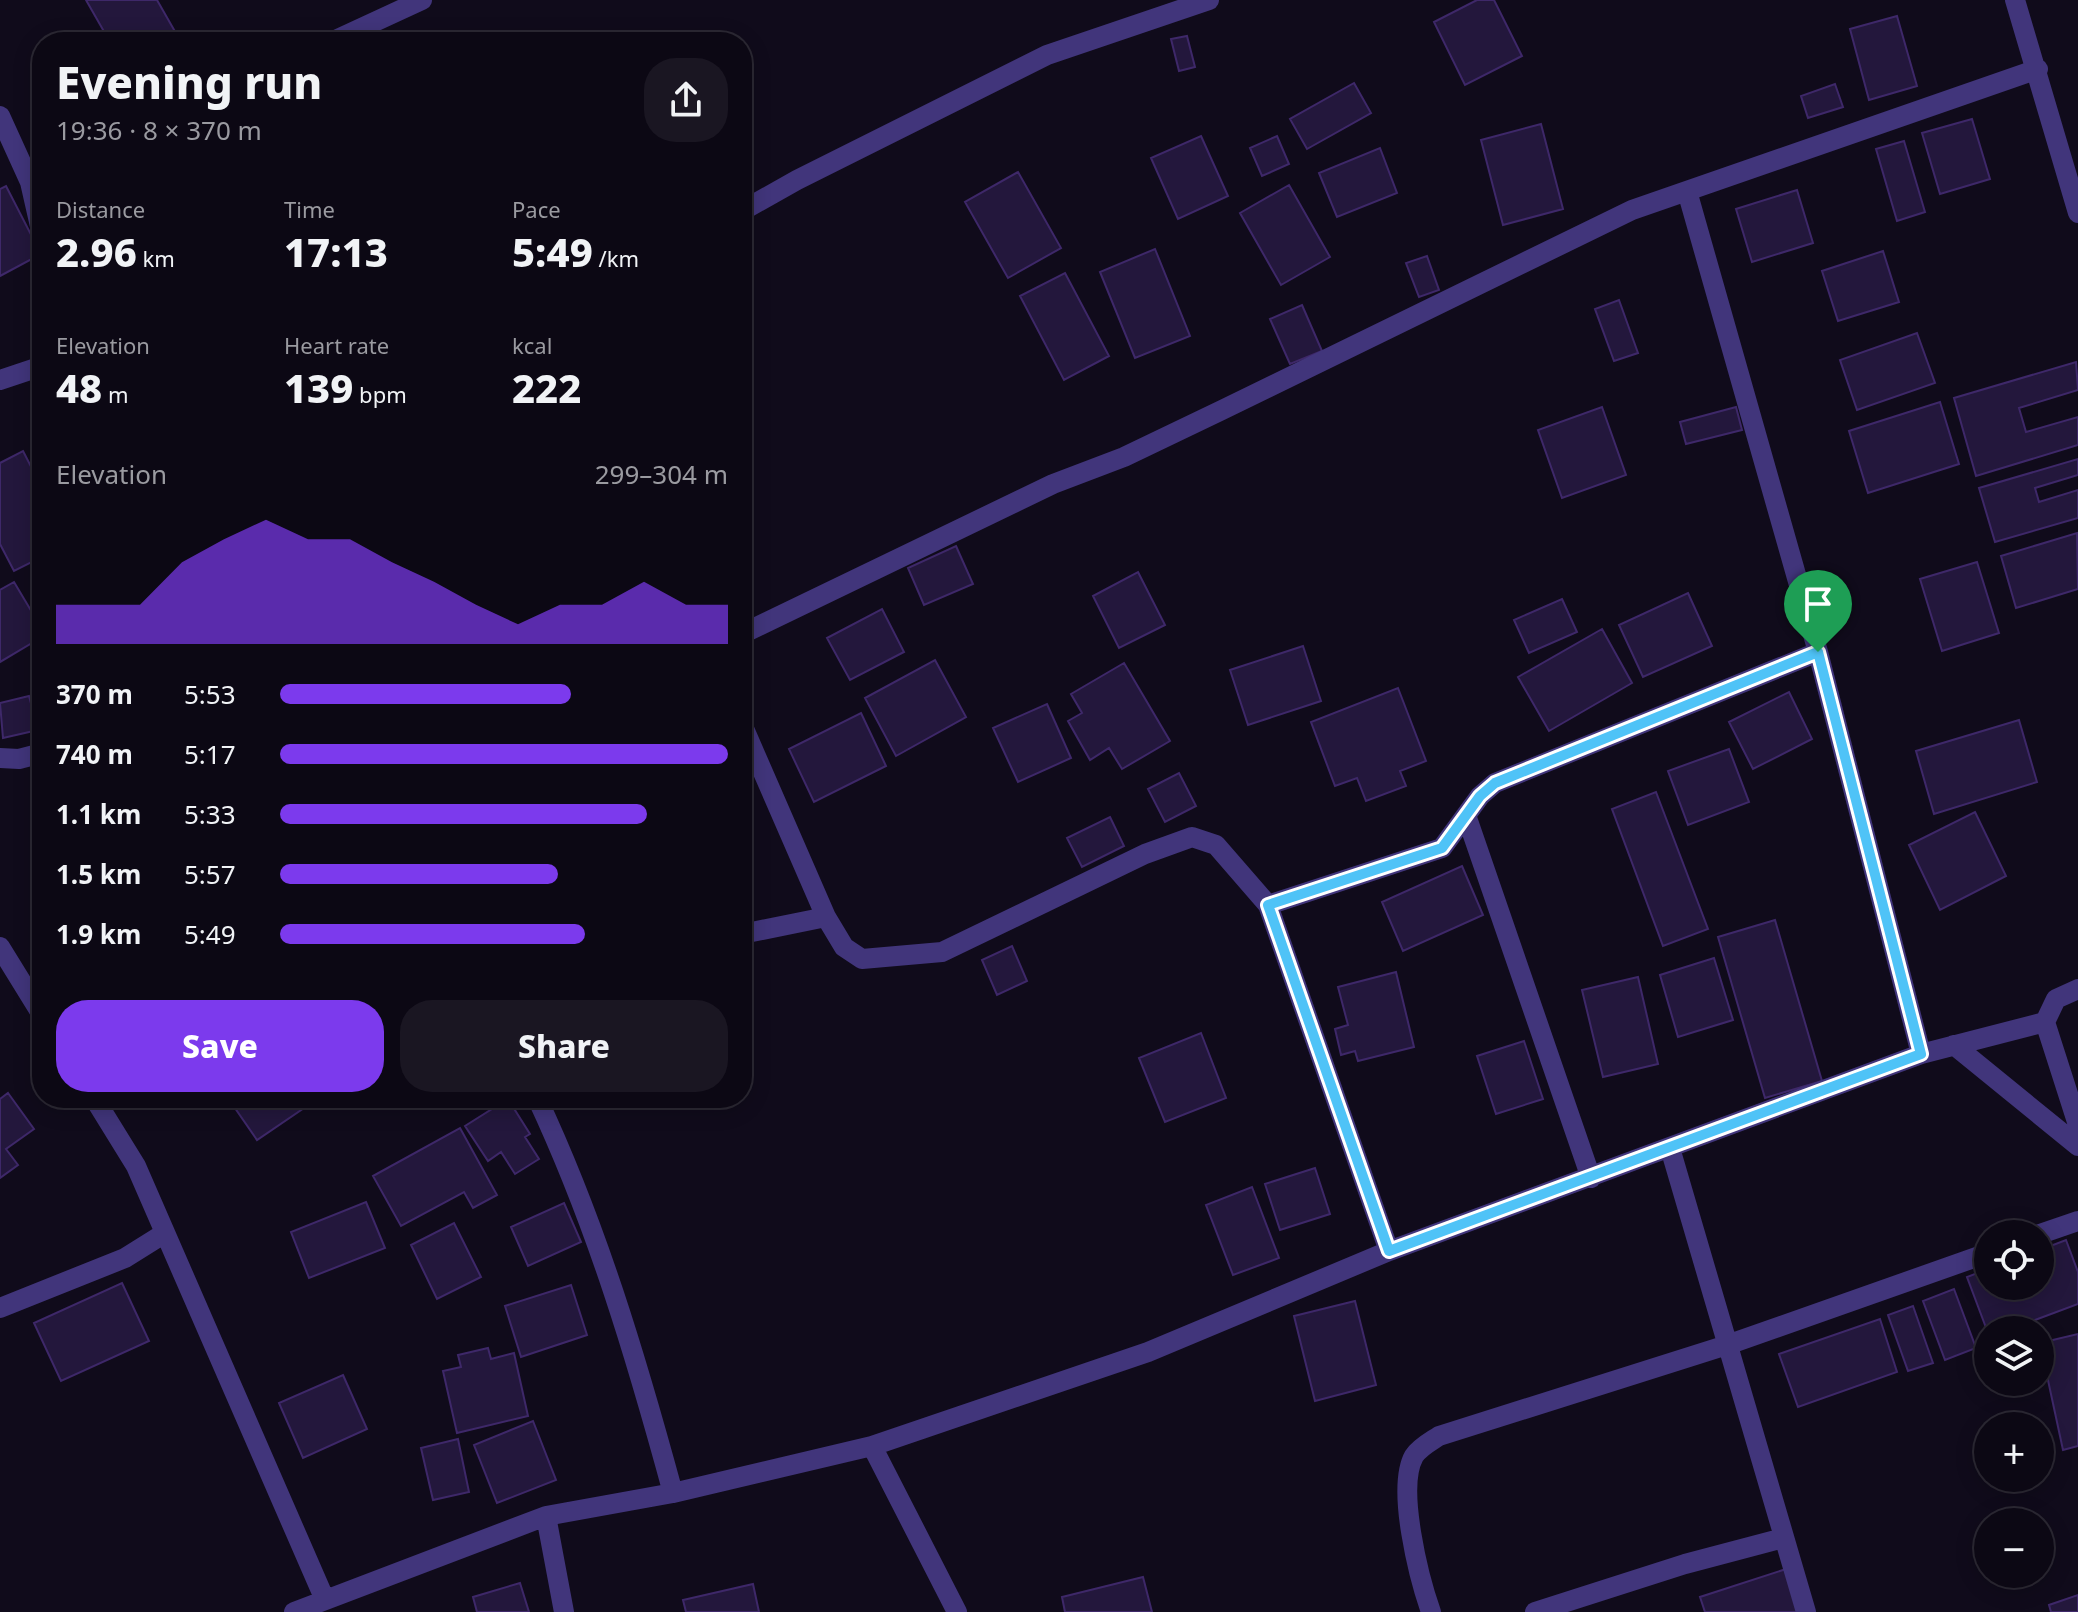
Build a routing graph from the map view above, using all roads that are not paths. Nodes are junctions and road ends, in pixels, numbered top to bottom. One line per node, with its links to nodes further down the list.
1 (422, 0): 4 (street)
2 (1209, 0): 9 (street)
3 (2015, 0): 5 (street)
4 (353, 32)
5 (2038, 69): 8 (street); 10 (street)
6 (0, 116): 7 (street)
7 (32, 172)
8 (1687, 191): 13 (street); 14 (street)
9 (752, 205)
10 (2078, 213)
11 (32, 369): 12 (street)
12 (0, 380)
13 (752, 629)
14 (1818, 652): 18 (street); 27 (street)
15 (752, 747): 20 (street)
16 (32, 756): 17 (street)
17 (0, 758)
18 (1466, 815): 19 (street); 33 (street)
19 (1268, 905): 20 (street); 37 (street)
20 (826, 917): 21 (street)
21 (752, 932)
22 (0, 947): 24 (street)
23 (2078, 989): 25 (street)
24 (32, 999)
25 (2045, 1022): 26 (street); 30 (street)
26 (1954, 1045): 27 (street); 31 (street)
27 (1921, 1054): 32 (street)
28 (100, 1108): 36 (street)
29 (542, 1108): 42 (street)
30 (2078, 1125)
31 (2078, 1146)
32 (1670, 1148): 33 (street); 40 (street)
33 (1591, 1178): 37 (street)
34 (2078, 1221): 35 (street)
35 (2054, 1229)
36 (165, 1233): 39 (street); 45 (street)
37 (1389, 1251): 41 (street)
38 (1974, 1258): 40 (street)
39 (0, 1308)
40 (1727, 1345): 44 (street); 49 (street)
41 (872, 1446): 42 (street); 48 (street)
42 (673, 1493): 43 (street)
43 (546, 1516): 45 (street); 47 (street)
44 (1783, 1538): 50 (street); 51 (street)
45 (325, 1600): 46 (street)
46 (294, 1612)
47 (564, 1612)
48 (957, 1612)
49 (1431, 1612)
50 (1535, 1612)
51 (1806, 1612)

